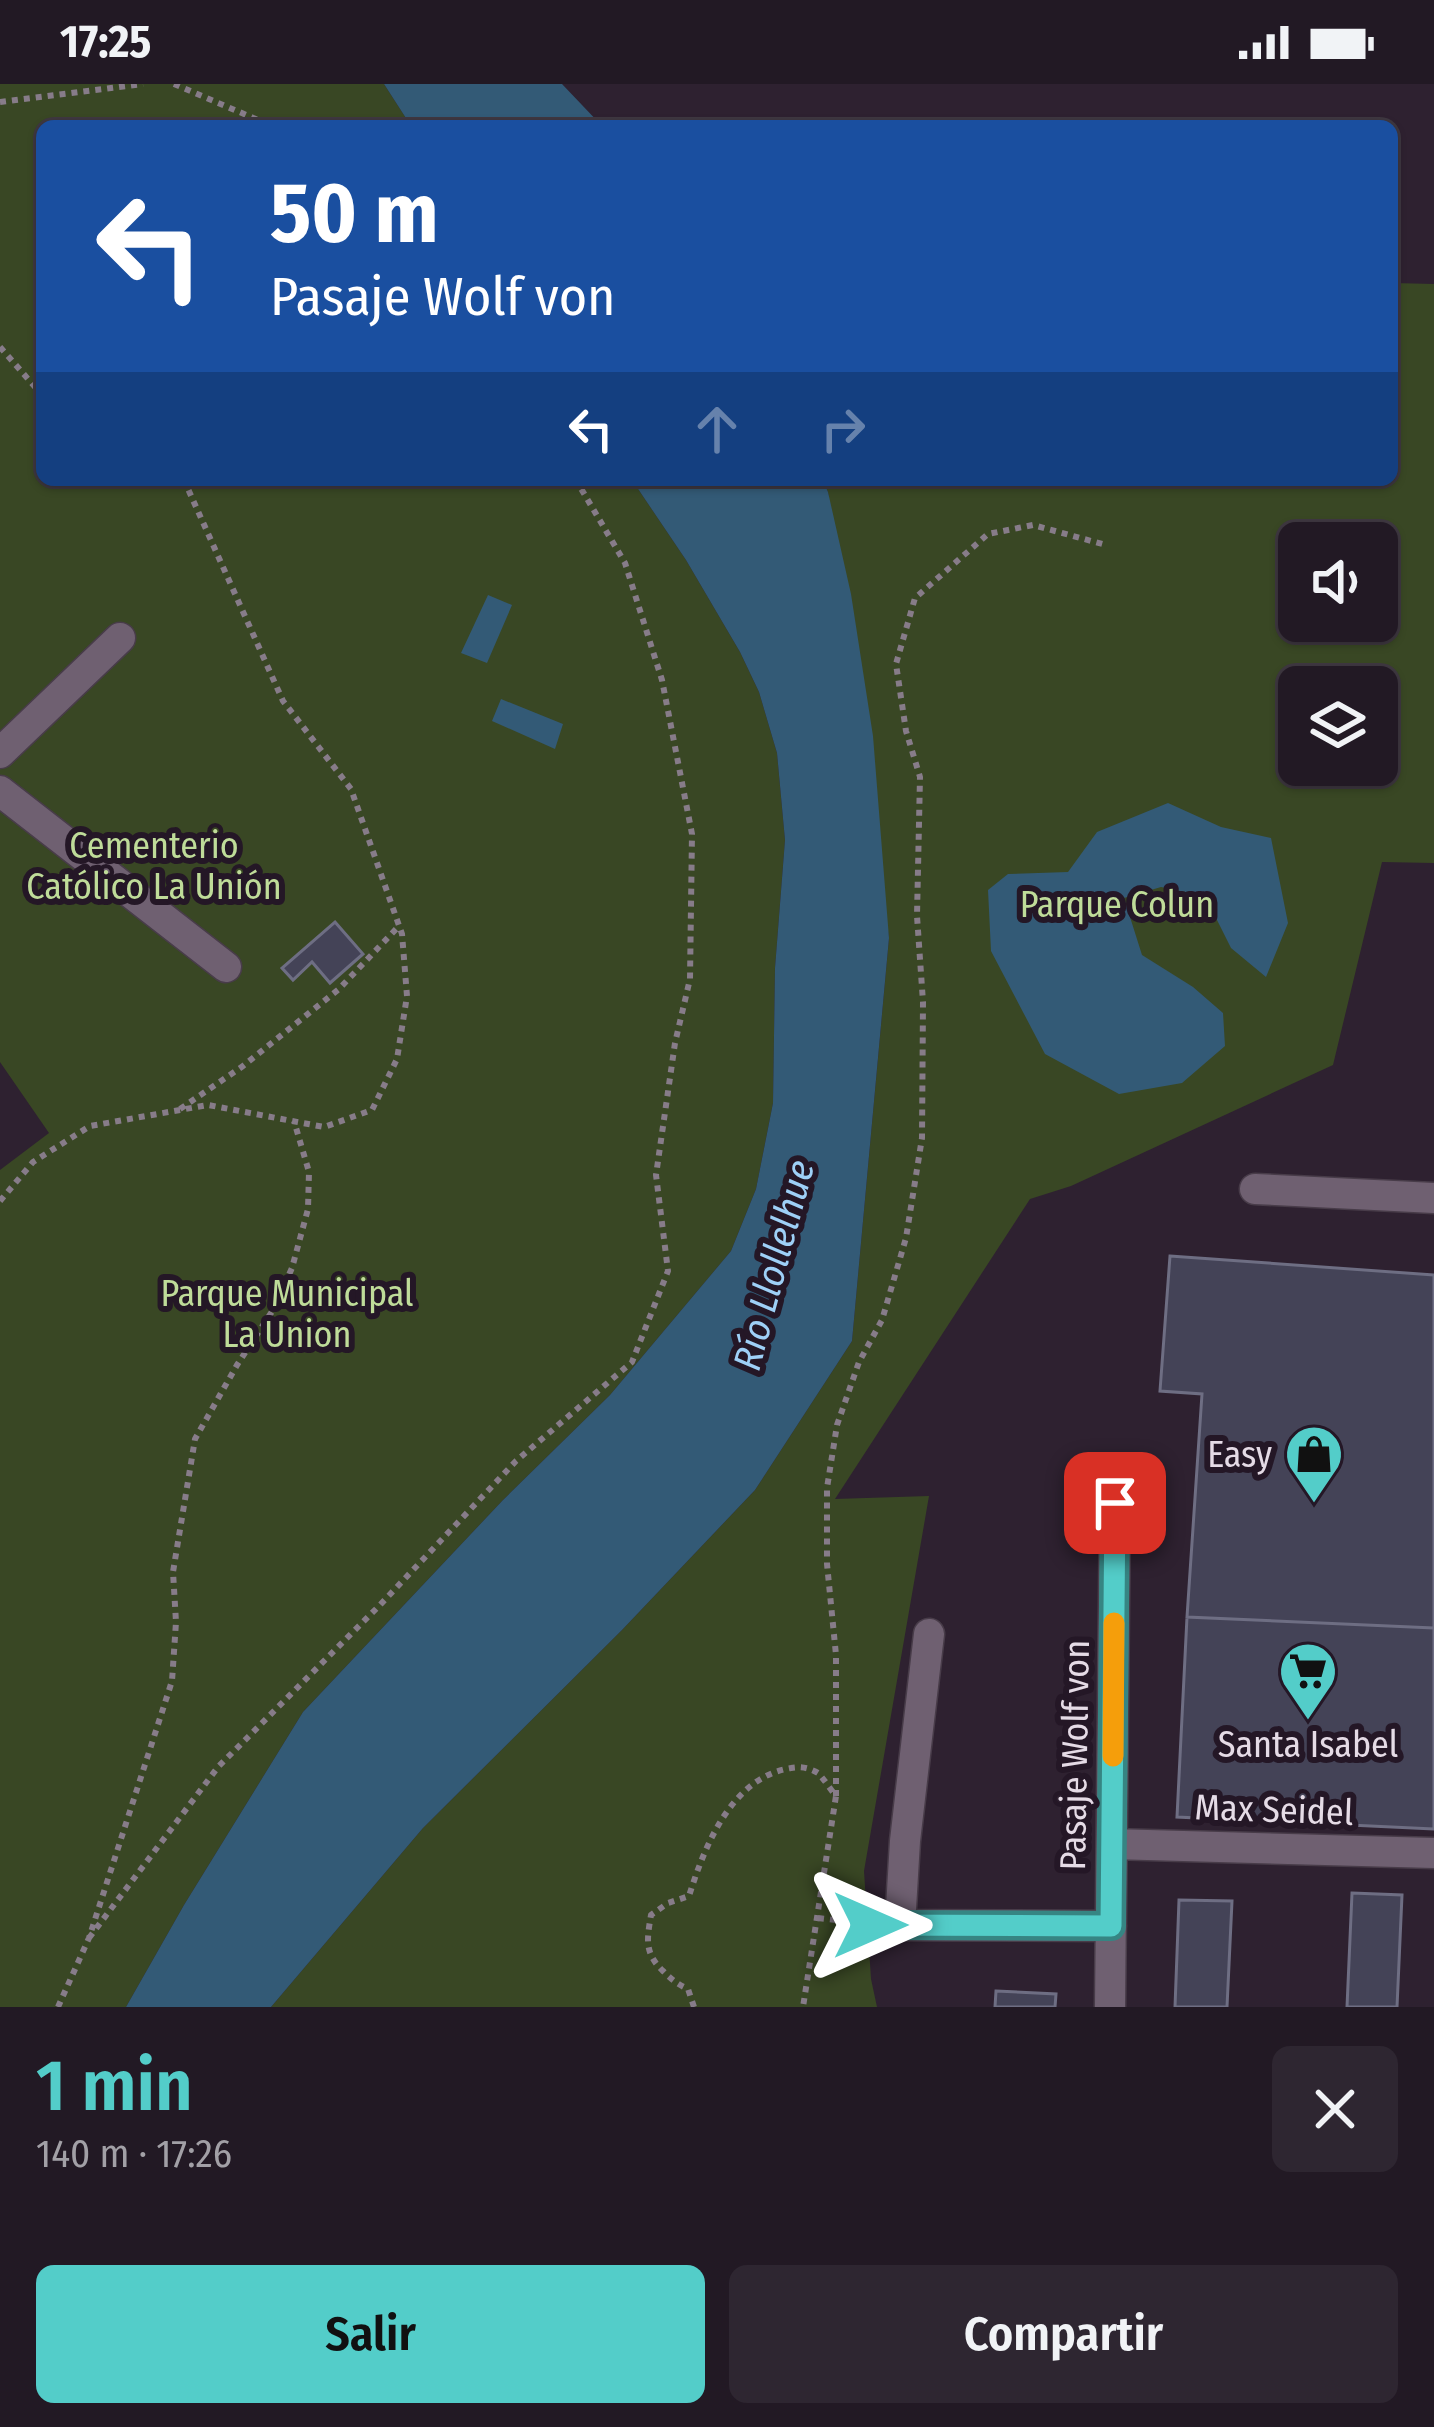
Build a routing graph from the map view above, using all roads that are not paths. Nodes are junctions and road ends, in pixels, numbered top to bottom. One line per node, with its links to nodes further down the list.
1 (120, 638): 2 (street)
2 (0, 753)
3 (0, 791): 4 (street)
4 (226, 967)
5 (1256, 1189): 6 (street)
6 (1434, 1198)
7 (1115, 1503): 9 (street, Pasaje Wolf von)
8 (928, 1634): 11 (street)
9 (1112, 1844): 10 (street, Max Seidel); 11 (street, Pasaje Wolf von)
10 (1434, 1852)
11 (1111, 1926): 12 (street, Pasaje Wolf von)
12 (1110, 2007)

